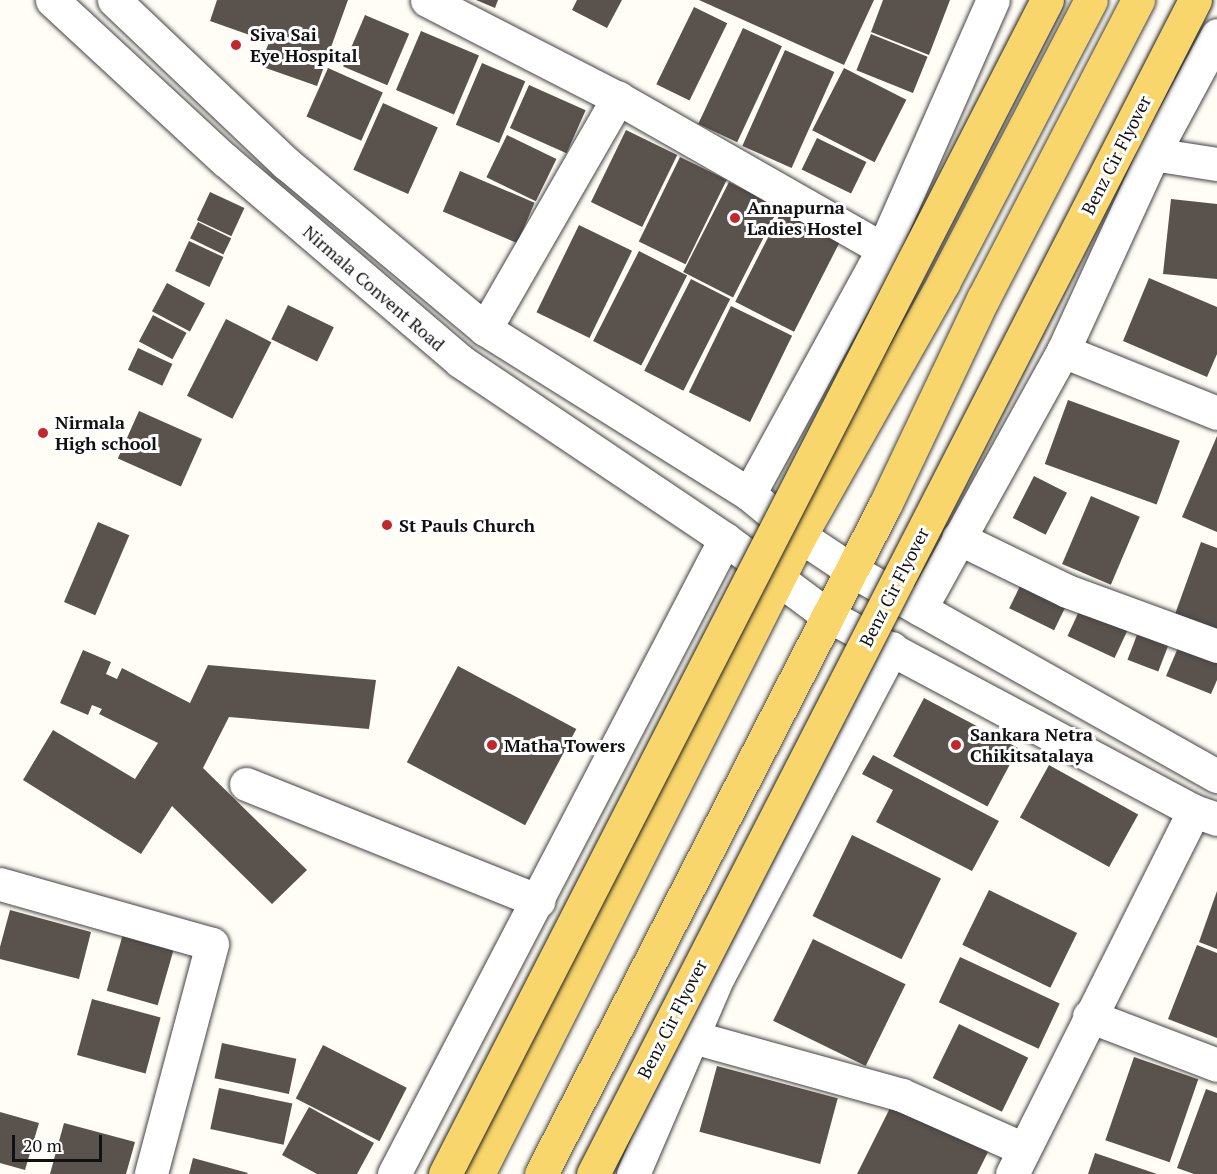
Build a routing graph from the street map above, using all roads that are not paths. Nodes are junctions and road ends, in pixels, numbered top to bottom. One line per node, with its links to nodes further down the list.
1 (52, 0): 20 (street, Nirmala Convent Road)
2 (114, 0): 14 (street)
3 (427, 0): 10 (street)
4 (993, 0): 13 (street)
5 (1047, 0): 38 (main road, bridge)
6 (1091, 0): 18 (main road)
7 (1138, 0): 21 (main road)
8 (1196, 0): 41 (main road, Benz Cir Flyover, bridge)
9 (1217, 35): 11 (street)
10 (618, 98): 13 (street); 14 (street)
11 (1153, 154): 12 (street); 15 (street)
12 (1217, 164)
13 (883, 249): 17 (street)
14 (485, 329): 17 (street)
15 (1063, 351): 16 (street); 19 (street)
16 (1217, 413)
17 (748, 494): 18 (street)
18 (800, 536): 21 (street); 22 (main road)
19 (958, 538): 23 (street); 25 (street)
20 (725, 539): 22 (street, Nirmala Convent Road); 31 (street)
21 (851, 570): 23 (street); 24 (main road)
22 (778, 580): 24 (street, Nirmala Convent Road); 39 (main road)
23 (920, 609): 27 (street)
24 (827, 615): 26 (street, Nirmala Convent Road); 40 (main road)
25 (1217, 646)
26 (892, 648): 29 (street, Nirmala Convent Road); 33 (street)
27 (1217, 776)
28 (246, 784): 31 (street)
29 (1206, 815): 32 (street)
30 (0, 884): 36 (street)
31 (538, 900): 37 (street)
32 (1089, 1016): 34 (street); 35 (street)
33 (693, 1037): 35 (street); 42 (street)
34 (1217, 1065)
35 (1018, 1161)
36 (151, 1174)
37 (394, 1174)
38 (446, 1174)
39 (478, 1174)
40 (541, 1174)
41 (593, 1174)
42 (633, 1174)

